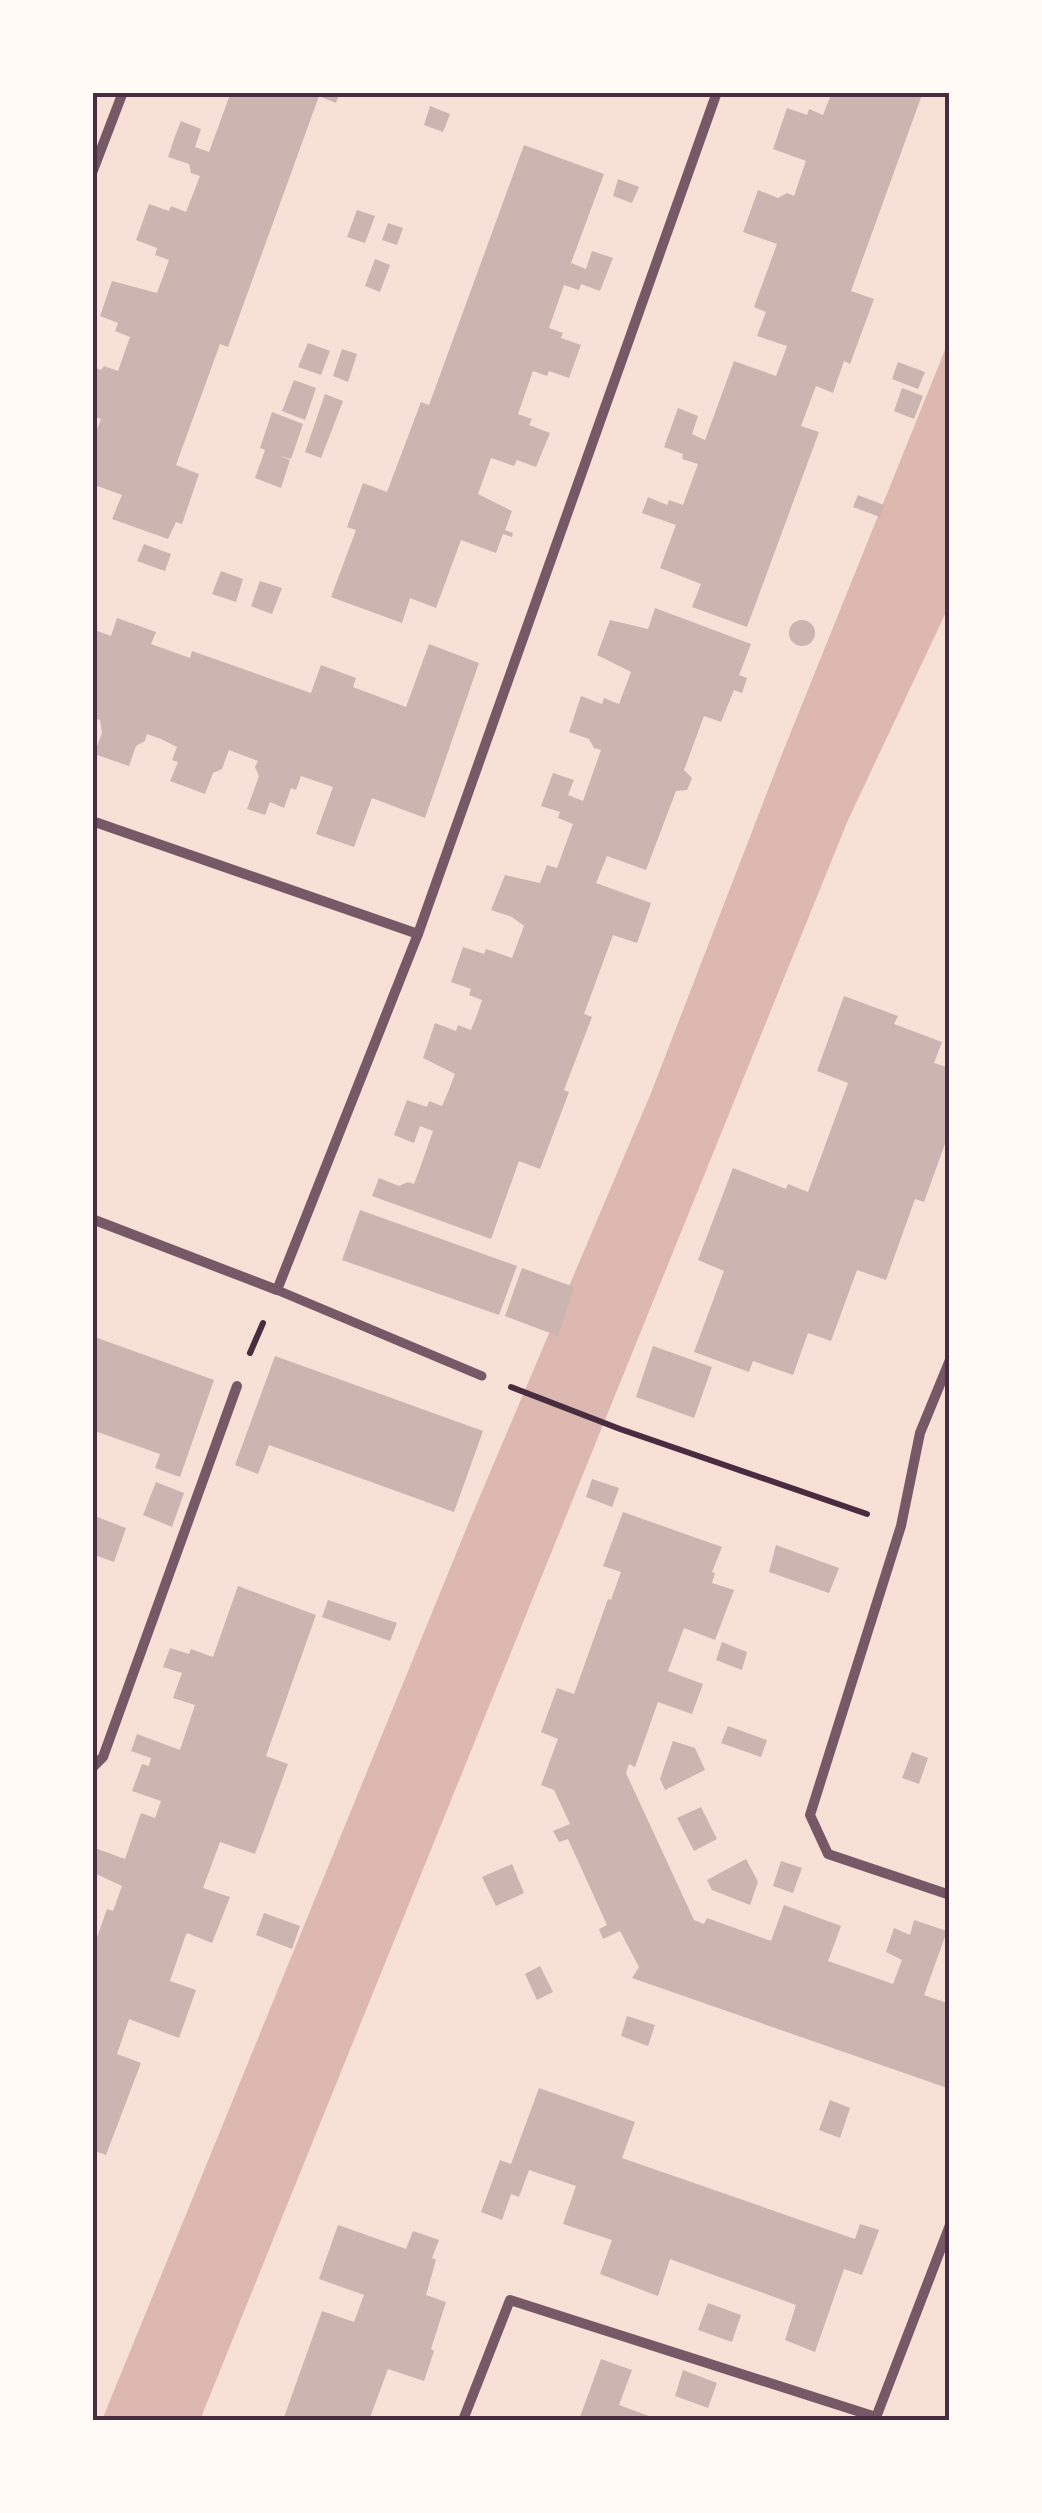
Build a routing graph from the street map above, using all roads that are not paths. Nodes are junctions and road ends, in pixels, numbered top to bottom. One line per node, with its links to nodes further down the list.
1 (123, 92): 3 (street)
2 (717, 92): 5 (street)
3 (92, 173)
4 (92, 821): 5 (street)
5 (418, 934): 7 (street)
6 (92, 1219): 7 (street)
7 (277, 1290): 9 (street)
8 (950, 1360): 12 (street)
9 (482, 1376)
10 (237, 1386): 11 (street)
11 (92, 1768)
12 (950, 1895)
13 (950, 2224): 14 (street)
14 (876, 2419): 15 (street)
15 (463, 2420)

